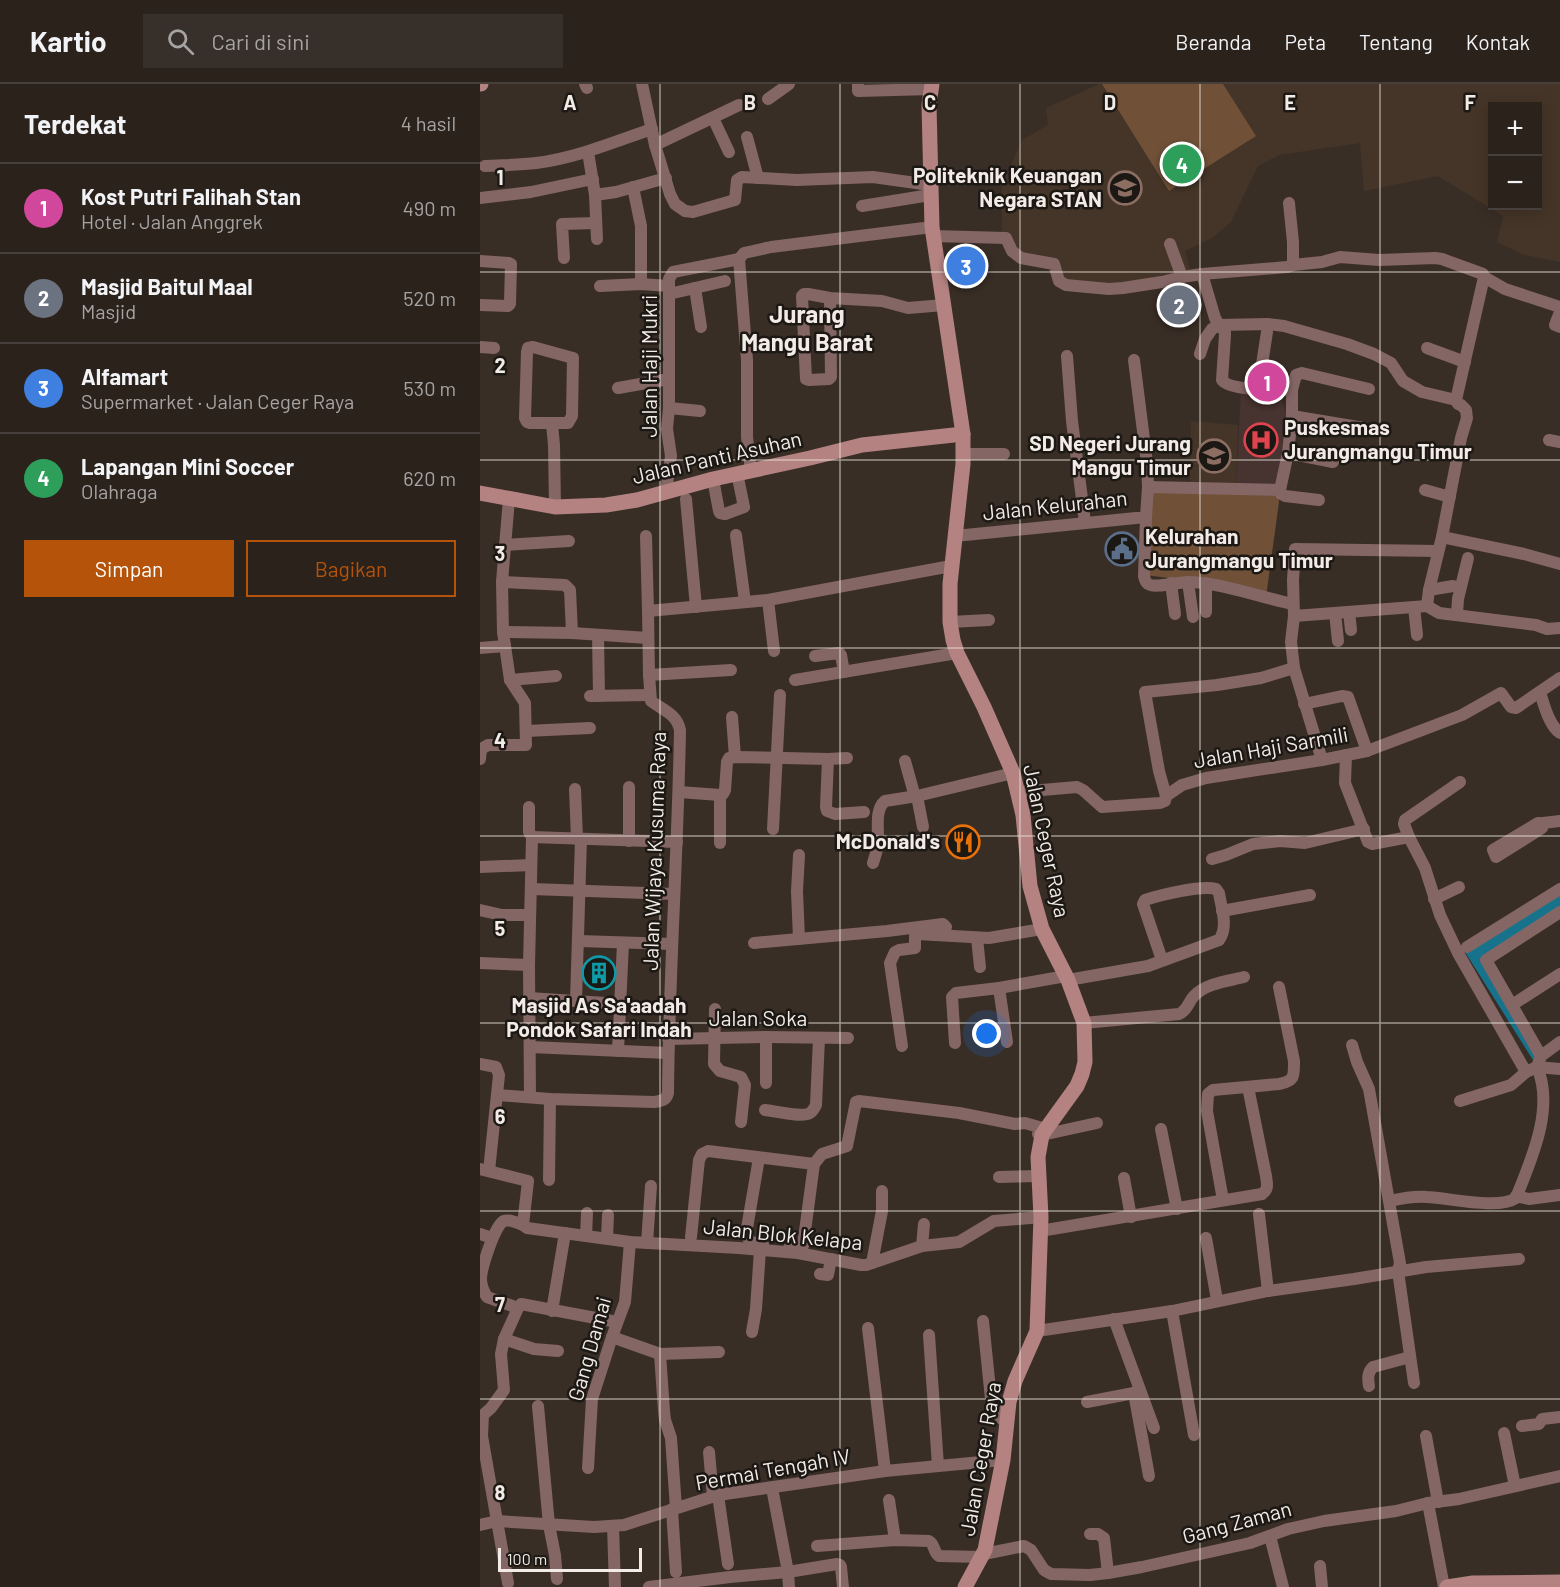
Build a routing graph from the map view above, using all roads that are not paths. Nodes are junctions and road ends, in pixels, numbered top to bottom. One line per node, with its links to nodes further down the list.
1 (642, 84): 8 (street)
2 (789, 84): 5 (street)
3 (858, 84): 4 (street)
4 (931, 86): 18 (main road, Jalan Ceger Raya)
5 (768, 99)
6 (739, 105): 7 (street)
7 (713, 118): 10 (street); 12 (street)
8 (652, 129): 10 (street); 11 (street)
9 (747, 137): 15 (street)
10 (655, 145): 14 (street)
11 (588, 152): 13 (street); 16 (street)
12 (729, 152)
13 (485, 166)
14 (666, 178): 15 (street); 17 (street)
15 (758, 178): 18 (street)
16 (593, 179): 19 (street); 20 (street)
17 (633, 187): 19 (street); 35 (street)
18 (930, 190): 22 (street); 24 (main road, Jalan Ceger Raya)
19 (595, 195): 23 (street)
20 (480, 198)
21 (1289, 203): 30 (street)
22 (862, 207)
23 (596, 223): 25 (street); 27 (street)
24 (932, 231): 28 (street); 32 (street); 41 (main road, Jalan Ceger Raya)
25 (597, 239)
26 (1170, 244): 32 (street)
27 (564, 258)
28 (739, 259): 36 (street); 71 (street)
29 (480, 261): 40 (street)
30 (1293, 265): 31 (street); 33 (street)
31 (1202, 274): 32 (street); 44 (street)
32 (1182, 277)
33 (1484, 278): 42 (street); 54 (street)
34 (726, 281): 38 (street)
35 (641, 284): 36 (street); 37 (street)
36 (669, 285): 38 (street); 55 (street, Jalan Haji Mukri)
37 (600, 286)
38 (694, 288): 45 (street)
39 (830, 298): 39 (street); 41 (street)
40 (480, 305)
41 (944, 305): 66 (main road, Jalan Ceger Raya)
42 (1560, 307)
43 (1560, 312): 46 (street)
44 (1220, 326): 51 (street); 58 (street); 60 (street)
45 (701, 327)
46 (1560, 327)
47 (1267, 332): 58 (street)
48 (480, 347): 49 (street)
49 (494, 348)
50 (1427, 348): 54 (street)
51 (1200, 354)
52 (1066, 356): 84 (street)
53 (1134, 360): 73 (street)
54 (1465, 362): 60 (street)
55 (669, 379): 56 (street); 61 (street, Jalan Haji Mukri)
56 (618, 388)
57 (1369, 389): 59 (street)
58 (1258, 390): 59 (street)
59 (1292, 390): 63 (street)
60 (1456, 400): 78 (street)
61 (669, 408): 62 (street); 76 (street, Jalan Haji Mukri)
62 (700, 411)
63 (1292, 416): 65 (street); 67 (street)
64 (552, 424): 64 (street); 82 (street)
65 (1364, 428)
66 (963, 434): 68 (main road, Jalan Ceger Raya); 71 (main road, Jalan Panti Asuhan)
67 (1288, 453): 70 (street); 74 (street)
68 (963, 454): 69 (street); 87 (main road, Jalan Ceger Raya)
69 (1004, 454)
70 (1333, 462)
71 (744, 472): 72 (main road, Jalan Panti Asuhan); 72 (street)
72 (713, 479): 76 (main road, Jalan Panti Asuhan)
73 (1148, 487): 74 (street, Jalan Kelurahan); 83 (street, Jalan Kelurahan)
74 (1278, 490): 81 (street, Jalan Kelurahan)
75 (1425, 490): 78 (street)
76 (666, 492): 82 (main road, Jalan Panti Asuhan)
77 (480, 493): 79 (main road, Jalan Panti Asuhan)
78 (1450, 497): 88 (street)
79 (509, 499): 82 (main road, Jalan Panti Asuhan); 90 (street)
80 (686, 499): 104 (street)
81 (1319, 500)
82 (555, 507)
83 (1146, 517): 84 (street, Jalan Kelurahan); 97 (street)
84 (1086, 522): 87 (street, Jalan Kelurahan)
85 (736, 535): 102 (street)
86 (646, 536): 107 (street)
87 (955, 536): 94 (main road, Jalan Ceger Raya)
88 (1442, 537): 91 (street); 93 (street)
89 (569, 541): 90 (street)
90 (505, 545): 95 (street)
91 (1437, 551): 100 (street); 106 (street)
92 (1468, 558): 112 (street)
93 (1560, 564)
94 (951, 566): 101 (street); 115 (main road, Jalan Ceger Raya)
95 (502, 582): 118 (street); 119 (street)
96 (1188, 582): 97 (street); 98 (street); 113 (street)
97 (1171, 583): 111 (street)
98 (1206, 583): 106 (street); 108 (street)
99 (1453, 586): 100 (street)
100 (1429, 590): 103 (street)
101 (768, 600): 102 (street); 126 (street)
102 (745, 602): 104 (street)
103 (1427, 606): 105 (street); 112 (street)
104 (696, 607): 107 (street)
105 (1414, 607): 109 (street); 121 (street)
106 (1293, 610): 110 (street); 129 (street)
107 (648, 611): 122 (street)
108 (1206, 612)
109 (1349, 612): 110 (street); 117 (street)
110 (1335, 613): 123 (street)
111 (1175, 614)
112 (1457, 614): 116 (street)
113 (1193, 617)
114 (989, 620): 115 (street)
115 (950, 622): 127 (main road, Jalan Ceger Raya)
116 (1560, 628)
117 (1351, 630)
118 (502, 632): 119 (street); 124 (street)
119 (572, 633): 120 (street)
120 (598, 635): 122 (street); 138 (street)
121 (1418, 635)
122 (648, 638): 132 (street)
123 (1338, 641)
124 (505, 646): 125 (street); 135 (street)
125 (480, 648)
126 (774, 651)
127 (957, 653): 131 (street); 154 (main road, Jalan Ceger Raya)
128 (815, 656): 131 (street)
129 (1294, 668): 140 (street); 162 (street)
130 (730, 670): 132 (street)
131 (844, 672): 136 (street)
132 (649, 675): 138 (street)
133 (556, 676): 135 (street)
134 (1560, 678): 137 (street)
135 (510, 680): 143 (street)
136 (795, 680)
137 (1540, 692): 144 (street); 145 (street, Jalan Haji Sarmili)
138 (650, 695): 158 (street, Jalan Wijaya Kusuma Raya)
139 (780, 695): 148 (street)
140 (1304, 704): 145 (street); 153 (street)
141 (732, 717): 147 (street)
142 (590, 728): 143 (street)
143 (526, 731): 150 (street)
144 (1560, 733)
145 (1367, 751): 146 (street, Jalan Haji Sarmili)
146 (1346, 755): 153 (street, Jalan Haji Sarmili); 169 (street)
147 (735, 757): 148 (street); 160 (street)
148 (776, 758): 151 (street); 168 (street)
149 (847, 758): 151 (street)
150 (480, 759)
151 (828, 759): 164 (street)
152 (905, 760): 161 (street)
153 (1322, 760): 162 (street, Jalan Haji Sarmili)
154 (1013, 773): 159 (main road, Jalan Ceger Raya); 161 (street)
155 (1460, 782): 171 (street)
156 (629, 787): 173 (street)
157 (574, 789): 172 (street)
158 (679, 792): 160 (street); 174 (street, Jalan Wijaya Kusuma Raya)
159 (1018, 792): 162 (street, Jalan Haji Sarmili); 192 (main road, Jalan Ceger Raya)
160 (720, 795): 175 (street)
161 (916, 796): 167 (street); 178 (street)
162 (1166, 796)
163 (528, 807): 170 (street)
164 (864, 812)
165 (1560, 821): 166 (street)
166 (1543, 824)
167 (922, 828)
168 (773, 829)
169 (1364, 829): 171 (street); 177 (street)
170 (532, 837): 172 (street); 179 (street)
171 (1408, 837): 187 (street)
172 (579, 839): 173 (street); 184 (street)
173 (629, 841): 174 (street)
174 (677, 842): 185 (street, Jalan Wijaya Kusuma Raya)
175 (720, 843)
176 (799, 855): 195 (street)
177 (1212, 859)
178 (873, 863)
179 (531, 865): 180 (street); 182 (street)
180 (480, 867)
181 (1459, 887): 187 (street)
182 (531, 889): 184 (street); 191 (street)
183 (1560, 889): 200 (street)
184 (580, 891): 185 (street); 196 (street)
185 (674, 894): 199 (street, Jalan Wijaya Kusuma Raya)
186 (1310, 895): 189 (street)
187 (1434, 899): 230 (street)
188 (480, 910): 191 (street)
189 (1222, 911): 201 (street); 201 (street)
190 (1560, 912): 213 (street)
191 (530, 915): 203 (street)
192 (1042, 929): 194 (street); 207 (main road, Jalan Ceger Raya)
193 (943, 935): 194 (street); 195 (street); 225 (street)
194 (977, 938): 204 (street)
195 (799, 939): 198 (street)
196 (579, 941): 197 (street); 211 (street)
197 (623, 943): 199 (street); 212 (street)
198 (754, 943)
199 (672, 944): 220 (street, Jalan Wijaya Kusuma Raya)
200 (1467, 948)
201 (1162, 960): 207 (street)
202 (480, 963): 203 (street)
203 (529, 965): 210 (street)
204 (980, 968)
205 (1560, 974): 213 (street)
206 (1245, 976): 215 (street)
207 (1067, 978): 209 (street); 215 (main road, Jalan Ceger Raya)
208 (1279, 987): 233 (street)
209 (999, 988): 221 (street); 223 (street)
210 (529, 998): 211 (street); 226 (street)
211 (576, 1001): 212 (street)
212 (621, 1004): 227 (street)
213 (1512, 1005): 230 (street)
214 (715, 1009): 217 (street)
215 (1084, 1023): 242 (main road, Jalan Ceger Raya)
216 (766, 1037): 217 (street, Jalan Soka); 218 (street, Jalan Soka); 232 (street)
217 (715, 1038): 220 (street, Jalan Soka); 239 (street)
218 (819, 1038): 219 (street, Jalan Soka); 238 (street)
219 (848, 1038)
220 (668, 1040): 228 (street, Jalan Wijaya Kusuma Raya)
221 (1007, 1042)
222 (1560, 1042): 230 (street)
223 (955, 1043)
224 (1352, 1045): 255 (street)
225 (902, 1046)
226 (530, 1047): 227 (street); 235 (street)
227 (618, 1051): 228 (street)
228 (668, 1053): 236 (street, Jalan Wijaya Kusuma Raya)
229 (480, 1064): 234 (street)
230 (1535, 1065): 231 (street); 237 (street); 253 (street)
231 (1560, 1069)
232 (766, 1083)
233 (1248, 1087): 254 (street); 254 (street, Jalan Blok Kelapa)
234 (497, 1095): 235 (street, Jalan Wijaya Kusuma Raya); 245 (street)
235 (530, 1097): 236 (street, Jalan Wijaya Kusuma Raya)
236 (550, 1099): 249 (street)
237 (1460, 1101)
238 (765, 1110)
239 (741, 1122)
240 (1097, 1123): 242 (street)
241 (1161, 1129): 256 (street)
242 (1046, 1132): 244 (street); 246 (main road, Jalan Ceger Raya)
243 (759, 1158): 244 (street); 244 (street); 267 (street)
244 (814, 1164)
245 (484, 1170): 263 (street)
246 (1038, 1176): 247 (street); 262 (main road, Jalan Ceger Raya)
247 (999, 1177)
248 (1124, 1178): 260 (street)
249 (549, 1180)
250 (651, 1186): 272 (street)
251 (882, 1191): 277 (street)
252 (1560, 1195): 253 (street)
253 (1516, 1196): 255 (street)
254 (1223, 1200): 256 (street, Jalan Blok Kelapa)
255 (1390, 1201): 278 (street)
256 (1177, 1209): 260 (street, Jalan Blok Kelapa)
257 (587, 1213): 266 (street)
258 (1259, 1214): 280 (street)
259 (608, 1215): 269 (street)
260 (1131, 1216): 262 (street, Jalan Blok Kelapa)
261 (924, 1224): 273 (street)
262 (1040, 1224): 273 (street, Jalan Blok Kelapa); 289 (main road, Jalan Ceger Raya)
263 (523, 1225): 264 (street, Jalan Blok Kelapa); 268 (street)
264 (565, 1233): 266 (street, Jalan Blok Kelapa); 283 (street)
265 (480, 1234): 268 (street)
266 (586, 1236): 269 (street, Jalan Blok Kelapa)
267 (691, 1237)
268 (492, 1238): 282 (street)
269 (607, 1238): 271 (street, Jalan Blok Kelapa)
270 (1206, 1238): 281 (street)
271 (630, 1242): 272 (street, Jalan Blok Kelapa); 287 (street, Gang Damai)
272 (647, 1243): 274 (street, Jalan Blok Kelapa)
273 (922, 1246): 277 (street, Jalan Blok Kelapa)
274 (760, 1250): 275 (street, Jalan Blok Kelapa); 290 (street)
275 (831, 1259): 277 (street, Jalan Blok Kelapa); 279 (street)
276 (1519, 1259): 278 (street)
277 (872, 1263)
278 (1398, 1271): 280 (street); 297 (street)
279 (820, 1274)
280 (1268, 1291): 281 (street)
281 (1217, 1300): 284 (street)
282 (518, 1308): 283 (street); 293 (street)
283 (552, 1311): 287 (street)
284 (1172, 1311): 285 (street); 308 (street)
285 (1114, 1319): 289 (street); 300 (street)
286 (983, 1321): 304 (street)
287 (617, 1322): 292 (street, Gang Damai)
288 (868, 1328): 314 (street)
289 (1036, 1331): 304 (main road, Jalan Ceger Raya)
290 (752, 1332)
291 (929, 1335): 312 (street)
292 (612, 1337): 296 (street); 313 (street, Gang Damai)
293 (504, 1339): 294 (street); 323 (street)
294 (558, 1351)
295 (719, 1352): 296 (street)
296 (660, 1354): 322 (street)
297 (1410, 1357): 298 (street); 299 (street)
298 (1414, 1383)
299 (1369, 1386)
300 (1137, 1393): 301 (street); 306 (street); 315 (street)
301 (1087, 1402)
302 (538, 1406): 325 (street)
303 (1560, 1417): 305 (street)
304 (1007, 1424): 311 (main road, Jalan Ceger Raya)
305 (1522, 1426)
306 (1154, 1428)
307 (1504, 1433): 317 (street)
308 (1194, 1435)
309 (1426, 1436): 321 (street)
310 (709, 1452): 319 (street)
311 (1003, 1460): 312 (street, Permai Tengah IV); 331 (main road, Jalan Ceger Raya)
312 (938, 1466): 314 (street, Permai Tengah IV)
313 (588, 1468)
314 (885, 1471): 318 (street, Permai Tengah IV)
315 (1149, 1476)
316 (1560, 1476): 317 (street, Gang Zaman)
317 (1515, 1486): 321 (street, Gang Zaman)
318 (772, 1488): 319 (street, Permai Tengah IV); 332 (street)
319 (716, 1496): 322 (street, Permai Tengah IV); 335 (street)
320 (889, 1500): 329 (street)
321 (1433, 1503): 328 (street, Gang Zaman); 347 (street)
322 (674, 1508): 326 (street, Permai Tengah IV); 337 (street)
323 (497, 1521): 324 (street, Permai Tengah IV); 325 (street, Permai Tengah IV); 338 (street)
324 (480, 1525)
325 (549, 1525): 326 (street, Permai Tengah IV); 336 (street)
326 (613, 1526): 340 (street)
327 (1090, 1534): 334 (street)
328 (1270, 1536): 334 (street, Gang Zaman); 345 (street)
329 (895, 1540): 330 (street); 331 (street)
330 (817, 1546)
331 (985, 1551): 334 (street, Gang Zaman); 344 (main road, Jalan Ceger Raya)
332 (787, 1566): 335 (street); 342 (street); 343 (street)
333 (1320, 1566): 346 (street)
334 (1108, 1573)
335 (730, 1576): 337 (street)
336 (557, 1579)
337 (675, 1581): 341 (street)
338 (508, 1583)
339 (1550, 1583): 347 (main road)
340 (615, 1587)
341 (650, 1587)
342 (789, 1587)
343 (843, 1587)
344 (965, 1587)
345 (1283, 1587)
346 (1322, 1587)
347 (1446, 1587)

